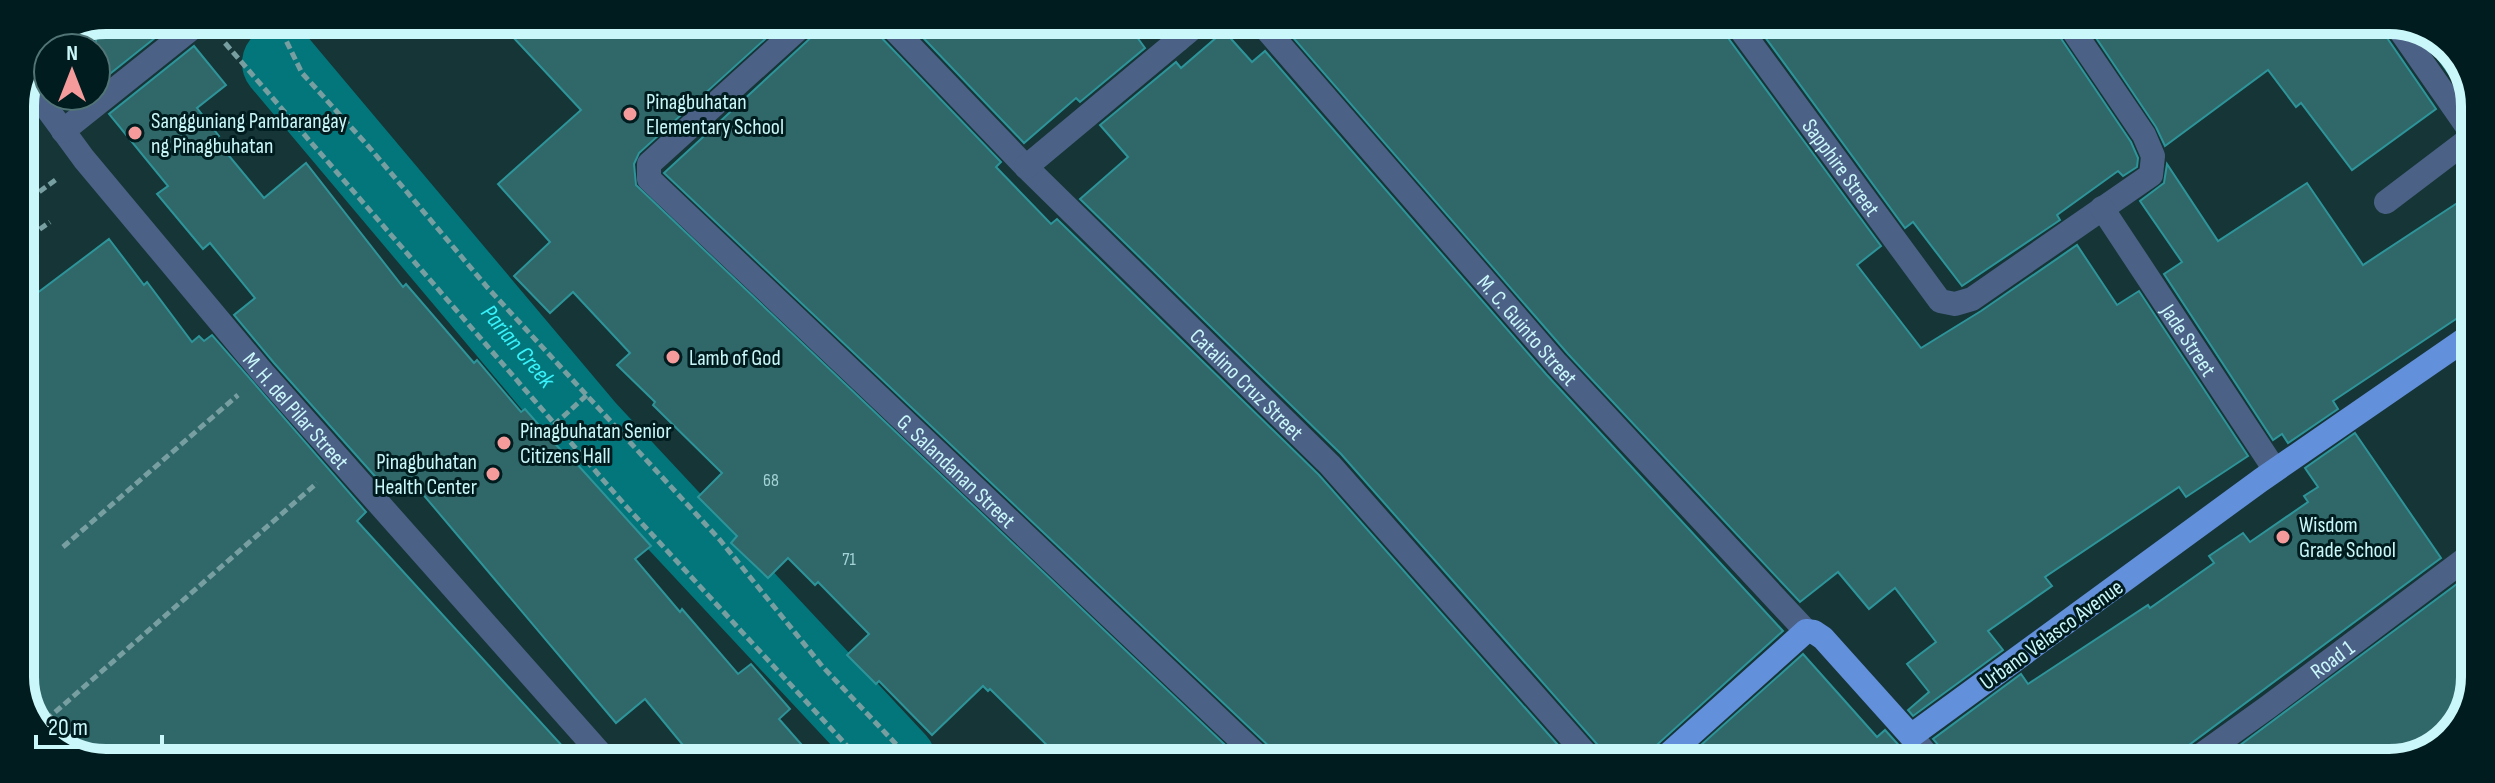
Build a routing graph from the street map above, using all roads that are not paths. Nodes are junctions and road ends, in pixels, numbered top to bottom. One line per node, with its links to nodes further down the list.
1 (184, 34): 13 (street)
2 (793, 34): 24 (street, G. Salandanan Street)
3 (898, 34): 15 (street, Catalino Cruz Street)
4 (1173, 34): 10 (street)
5 (1185, 34): 10 (street)
6 (1270, 34): 21 (street, M. C. Guinto Street)
7 (1744, 34): 17 (street, Sapphire Street)
8 (2075, 34): 17 (street)
9 (2404, 36): 12 (street)
10 (1178, 40): 15 (street)
11 (35, 92): 13 (street, M. H. del Pilar Street)
12 (2461, 118)
13 (63, 131): 23 (street, M. H. del Pilar Street)
14 (2461, 147): 16 (street)
15 (1026, 167): 25 (street, Catalino Cruz Street)
16 (2386, 202)
17 (2102, 208): 19 (street, Jade Street)
18 (2461, 342): 19 (main road, Urbano Velasco Avenue)
19 (2275, 470): 22 (main road, Urbano Velasco Avenue)
20 (2461, 562): 28 (street, Road 1)
21 (1806, 631): 22 (main road); 26 (main road)
22 (1911, 736): 27 (street)
23 (596, 749)
24 (1250, 749)
25 (1581, 749)
26 (1674, 749)
27 (1922, 749)
28 (2210, 749)

